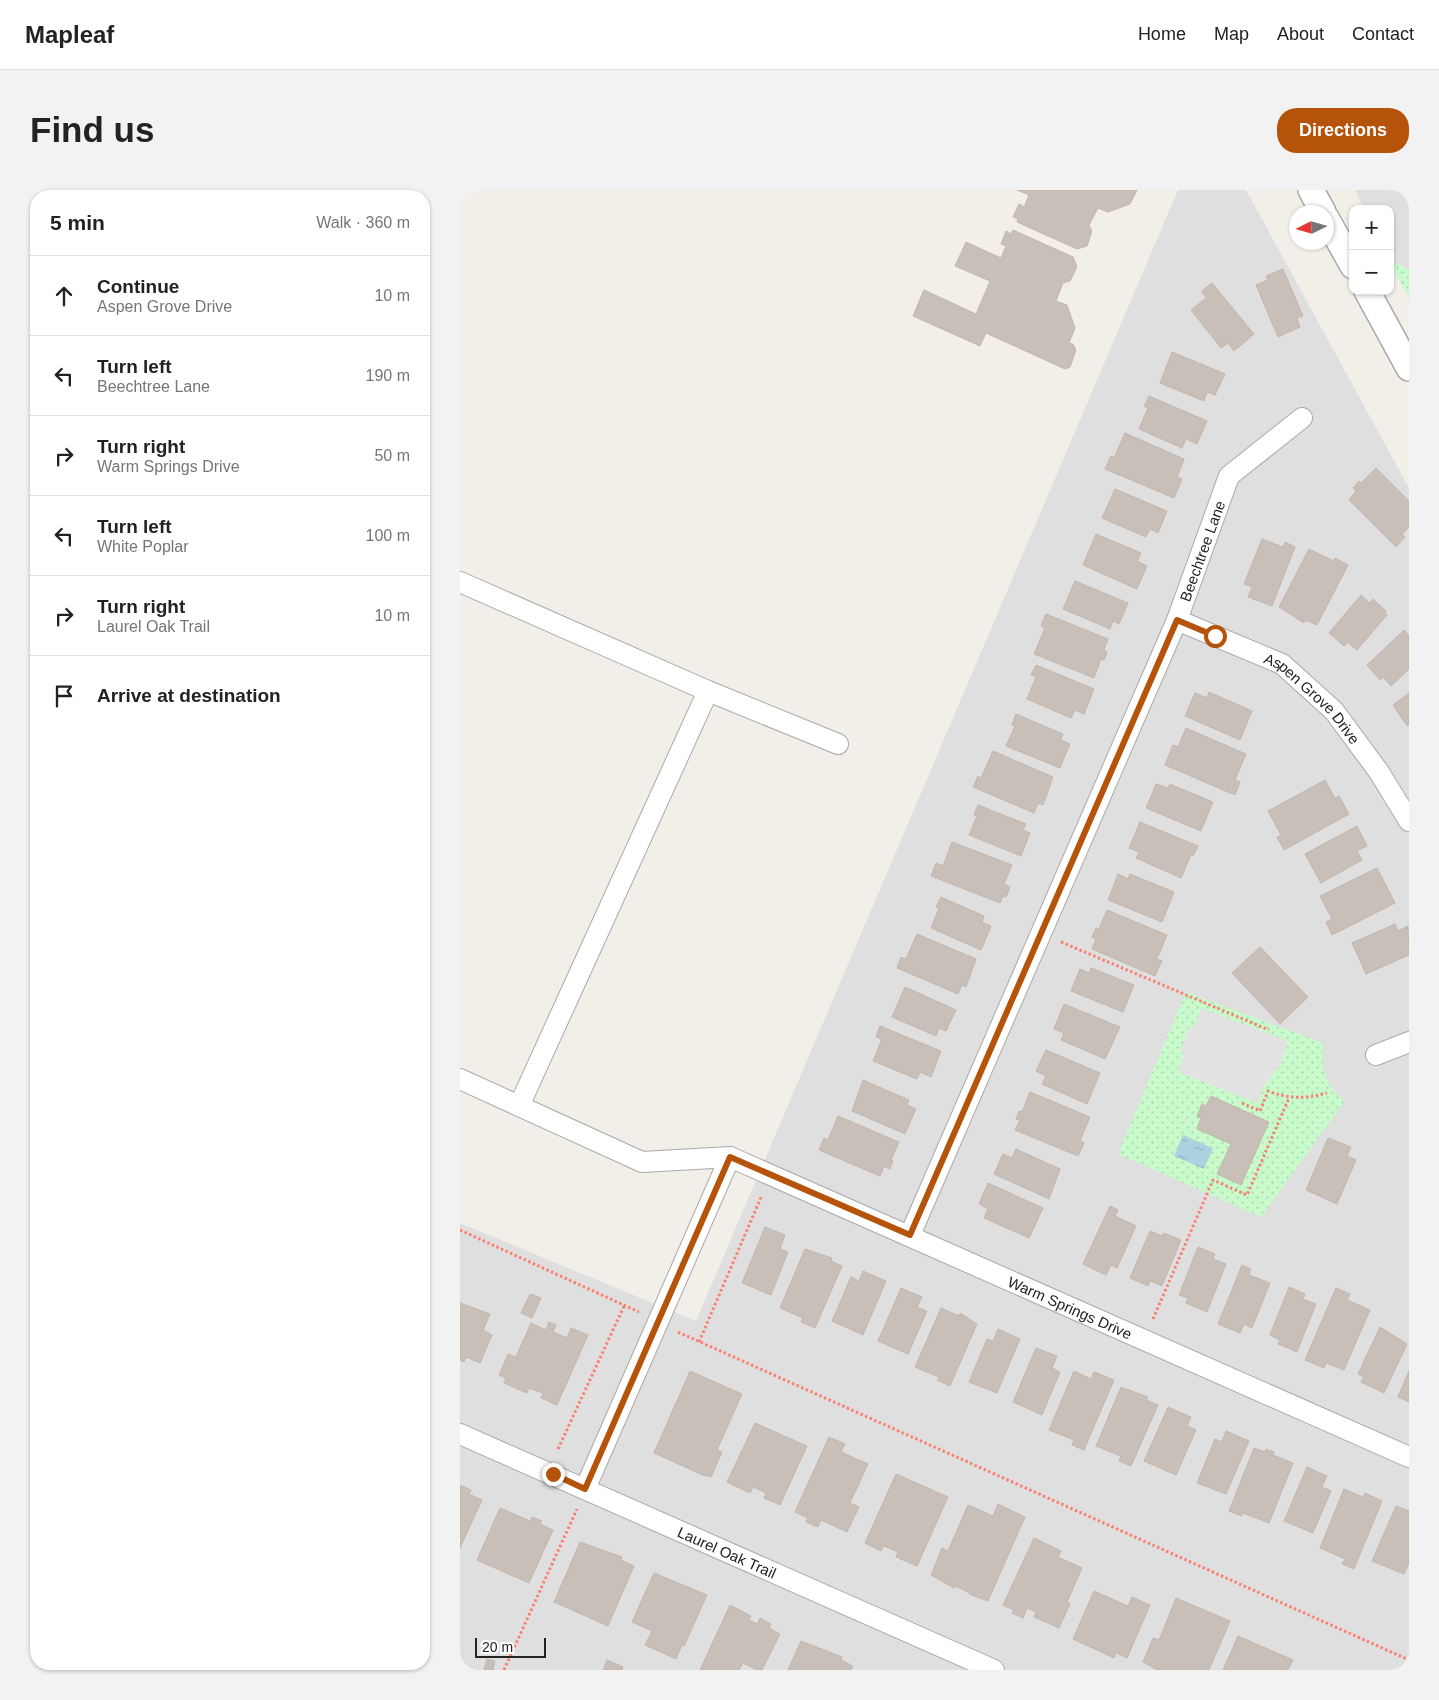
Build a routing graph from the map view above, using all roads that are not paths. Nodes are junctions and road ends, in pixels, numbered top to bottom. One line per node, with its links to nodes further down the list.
1 (1311, 190): 2 (street)
2 (1319, 205)
3 (1334, 232): 4 (street)
4 (1349, 259)
5 (1369, 295): 6 (street)
6 (1409, 368)
7 (1302, 418): 9 (street, Beechtree Lane)
8 (462, 587): 10 (street)
9 (1177, 620): 12 (street, Aspen Grove Drive); 18 (street, Beechtree Lane)
10 (708, 691): 11 (street); 16 (street)
11 (838, 744)
12 (1409, 821)
13 (1409, 1042): 14 (street)
14 (1376, 1055)
15 (460, 1079): 16 (street)
16 (519, 1106): 17 (street)
17 (730, 1157): 18 (street, Warm Springs Drive); 21 (street)
18 (910, 1235): 20 (street, Warm Springs Drive)
19 (460, 1434): 21 (street, Laurel Oak Trail)
20 (1409, 1457)
21 (585, 1489): 22 (street, Laurel Oak Trail)
22 (994, 1670)

